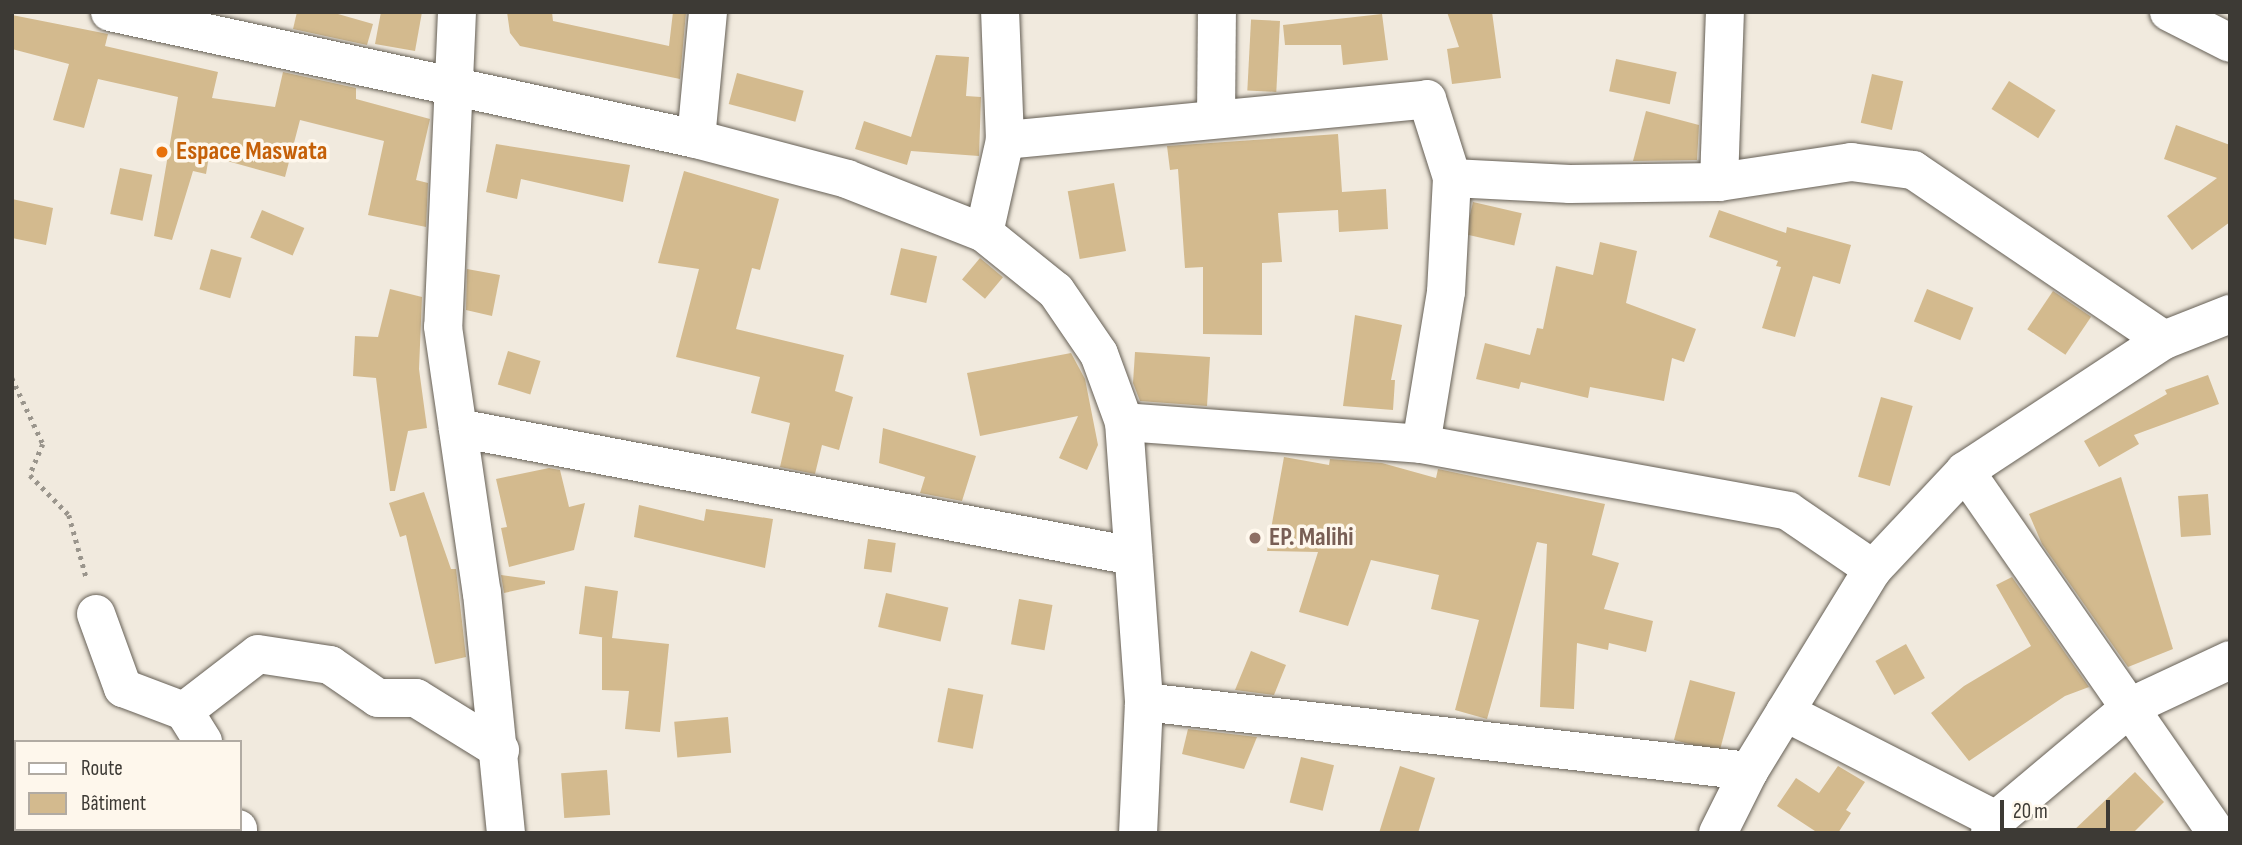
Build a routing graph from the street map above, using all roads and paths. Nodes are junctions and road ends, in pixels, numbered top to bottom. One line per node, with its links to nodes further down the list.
1 (457, 12): 9 (street)
2 (708, 12): 11 (street)
3 (1000, 12): 12 (street)
4 (1217, 12): 10 (street)
5 (1726, 12): 14 (street)
6 (2169, 12): 8 (street)
7 (128, 15): 9 (street)
8 (2230, 43)
9 (454, 84): 11 (street); 20 (street)
10 (1216, 119): 12 (street); 13 (street)
11 (696, 139): 15 (street)
12 (1004, 140): 15 (street)
13 (1452, 178): 14 (street); 21 (street)
14 (1719, 182): 17 (street)
15 (984, 233): 19 (street)
16 (2230, 314): 17 (street)
17 (2164, 340): 22 (street)
18 (12, 378): 25 (path)
19 (1124, 422): 21 (street); 23 (street)
20 (458, 428): 23 (street); 31 (street)
21 (1421, 444): 24 (street)
22 (1965, 471): 24 (street); 28 (street)
23 (1133, 556): 27 (street)
24 (1873, 569): 29 (street)
25 (96, 614): 30 (street)
26 (2230, 660): 28 (street)
27 (1144, 702): 32 (street); 35 (street)
28 (2132, 706): 33 (street); 37 (street)
29 (1785, 712): 32 (street); 33 (street)
30 (193, 727): 31 (street)
31 (500, 750): 34 (street)
32 (1749, 771): 36 (street)
33 (1993, 826)
34 (506, 833)
35 (1138, 833)
36 (1718, 833)
37 (2217, 833)

